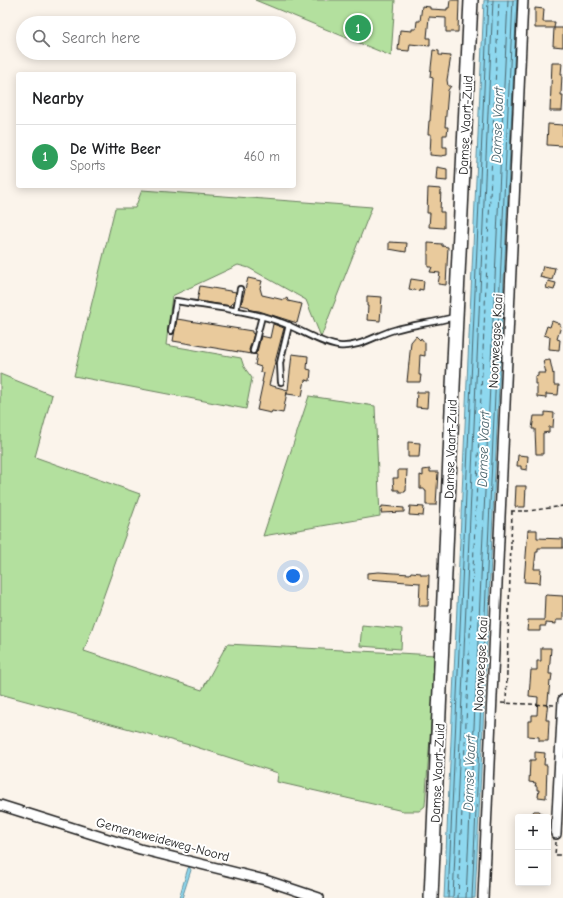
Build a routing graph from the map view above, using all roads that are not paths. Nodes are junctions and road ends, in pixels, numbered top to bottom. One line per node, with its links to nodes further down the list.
1 (472, 0): 6 (street, Damse Vaart-Zuid)
2 (523, 0): 17 (street, Noorweegse Kaai)
3 (240, 289): 4 (lane)
4 (236, 311): 5 (lane); 8 (lane)
5 (262, 316): 7 (lane); 9 (lane)
6 (456, 317): 7 (lane); 16 (street, Damse Vaart-Zuid)
7 (289, 325): 10 (lane)
8 (171, 330)
9 (253, 351)
10 (281, 382)
11 (563, 700): 12 (street)
12 (563, 705): 14 (street)
13 (0, 805): 15 (street, Gemeneweideweg-Noord)
14 (556, 834)
15 (319, 898)
16 (431, 898)
17 (482, 898)

